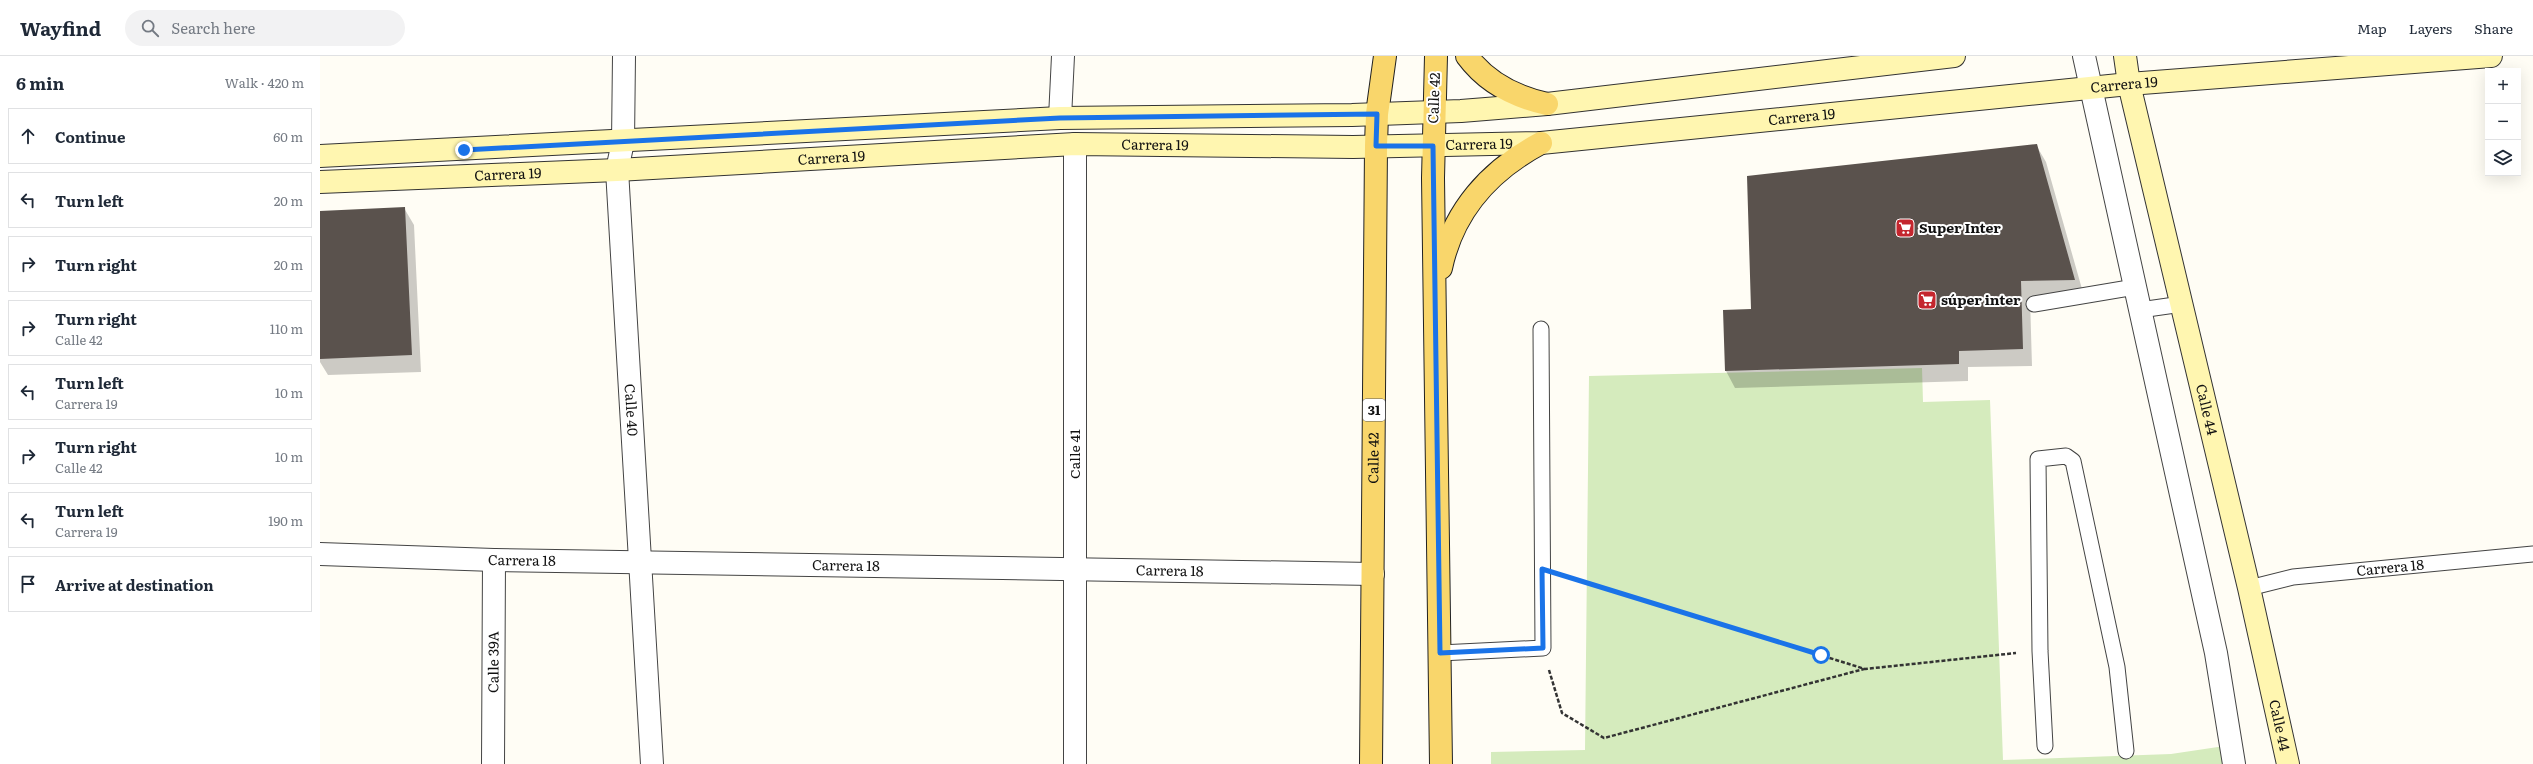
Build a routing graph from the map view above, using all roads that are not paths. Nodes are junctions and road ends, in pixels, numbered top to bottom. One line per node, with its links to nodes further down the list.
1 (624, 56): 16 (street, Calle 40)
2 (1063, 56): 15 (street)
3 (1385, 56): 14 (main road, Calle 42 / 31)
4 (1436, 56): 13 (main road, Calle 42)
5 (1466, 56): 12 (main road)
6 (1954, 56): 12 (main road, Carrera 19)
7 (2084, 56): 11 (street)
8 (2125, 56): 10 (main road, Calle 44)
9 (2490, 56): 10 (main road, Carrera 19)
10 (2129, 84): 11 (main road, Carrera 19); 27 (main road, Calle 44)
11 (2091, 89): 17 (main road, Carrera 19); 24 (street)
12 (1547, 104): 13 (main road, Carrera 19)
13 (1433, 112): 14 (main road, Carrera 19); 20 (main road, Calle 42)
14 (1377, 114): 15 (main road, Carrera 19); 19 (main road, Calle 42 / 31)
15 (1060, 118): 16 (main road, Carrera 19)
16 (623, 142): 21 (main road, Carrera 19); 22 (street, Calle 40)
17 (1541, 143): 20 (main road, Carrera 19); 25 (main road)
18 (1075, 144): 19 (main road, Carrera 19); 22 (main road, Carrera 19); 34 (street, Calle 41)
19 (1376, 146): 20 (main road, Carrera 19); 35 (main road, Calle 42 / 31)
20 (1433, 146): 25 (main road, Calle 42)
21 (320, 156)
22 (617, 170): 23 (main road, Carrera 19); 33 (street, Calle 40)
23 (320, 182)
24 (2135, 287): 26 (lane); 28 (street)
25 (1436, 293): 37 (main road, Calle 42)
26 (2034, 304)
27 (2182, 304): 28 (lane); 36 (main road, Calle 44)
28 (2140, 310): 45 (street)
29 (1541, 329): 37 (lane)
30 (320, 554): 32 (street, Carrera 18)
31 (2533, 554): 36 (lane, Carrera 18)
32 (494, 560): 33 (street, Carrera 18); 40 (street, Calle 39A)
33 (640, 562): 34 (street, Carrera 18); 41 (street, Calle 40)
34 (1075, 570): 35 (street, Carrera 18); 42 (street, Calle 41)
35 (1373, 574): 43 (main road, Calle 42 / 31)
36 (2249, 588): 46 (main road, Calle 44)
37 (1440, 653): 44 (main road, Calle 42)
38 (2045, 746): 39 (lane)
39 (2126, 752)
40 (493, 764)
41 (652, 764)
42 (1075, 764)
43 (1371, 764)
44 (1441, 764)
45 (2234, 764)
46 (2288, 764)

